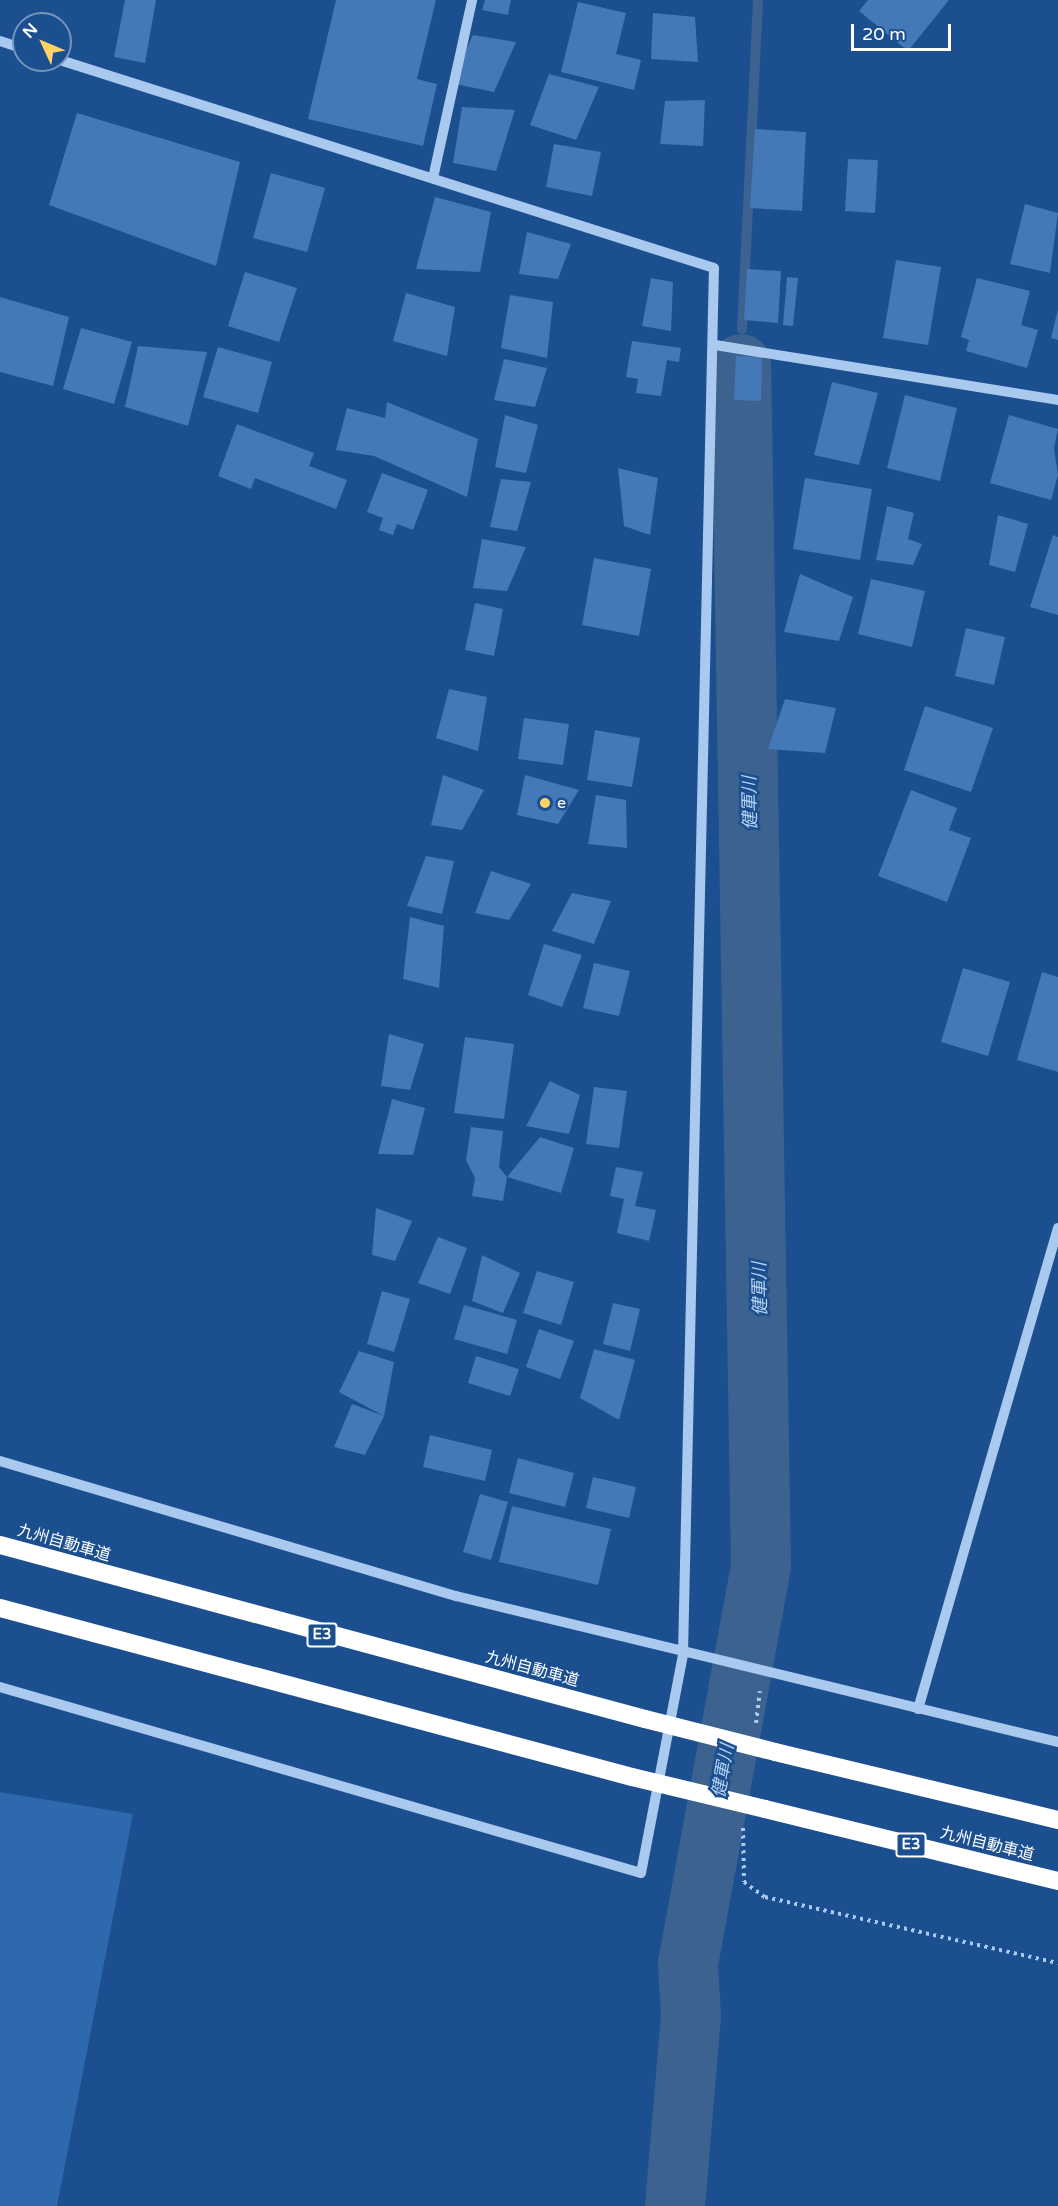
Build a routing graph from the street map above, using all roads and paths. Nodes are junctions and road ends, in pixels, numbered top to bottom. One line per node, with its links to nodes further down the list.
1 (472, 0): 3 (street)
2 (72, 64): 3 (street)
3 (433, 178): 4 (street)
4 (715, 345): 5 (street); 10 (street)
5 (1058, 400)
6 (1058, 1228): 13 (street)
7 (0, 1461): 10 (street)
8 (0, 1545): 17 (highway, 九州自動車道 / E3, bridge)
9 (0, 1608): 18 (highway, 九州自動車道 / E3, bridge)
10 (683, 1654): 11 (street); 12 (street)
11 (762, 1673): 13 (street); 14 (path)
12 (0, 1687)
13 (918, 1708): 15 (street)
14 (755, 1732)
15 (1058, 1742)
16 (745, 1815): 19 (path)
17 (1058, 1820)
18 (1058, 1881)
19 (1058, 1963)

